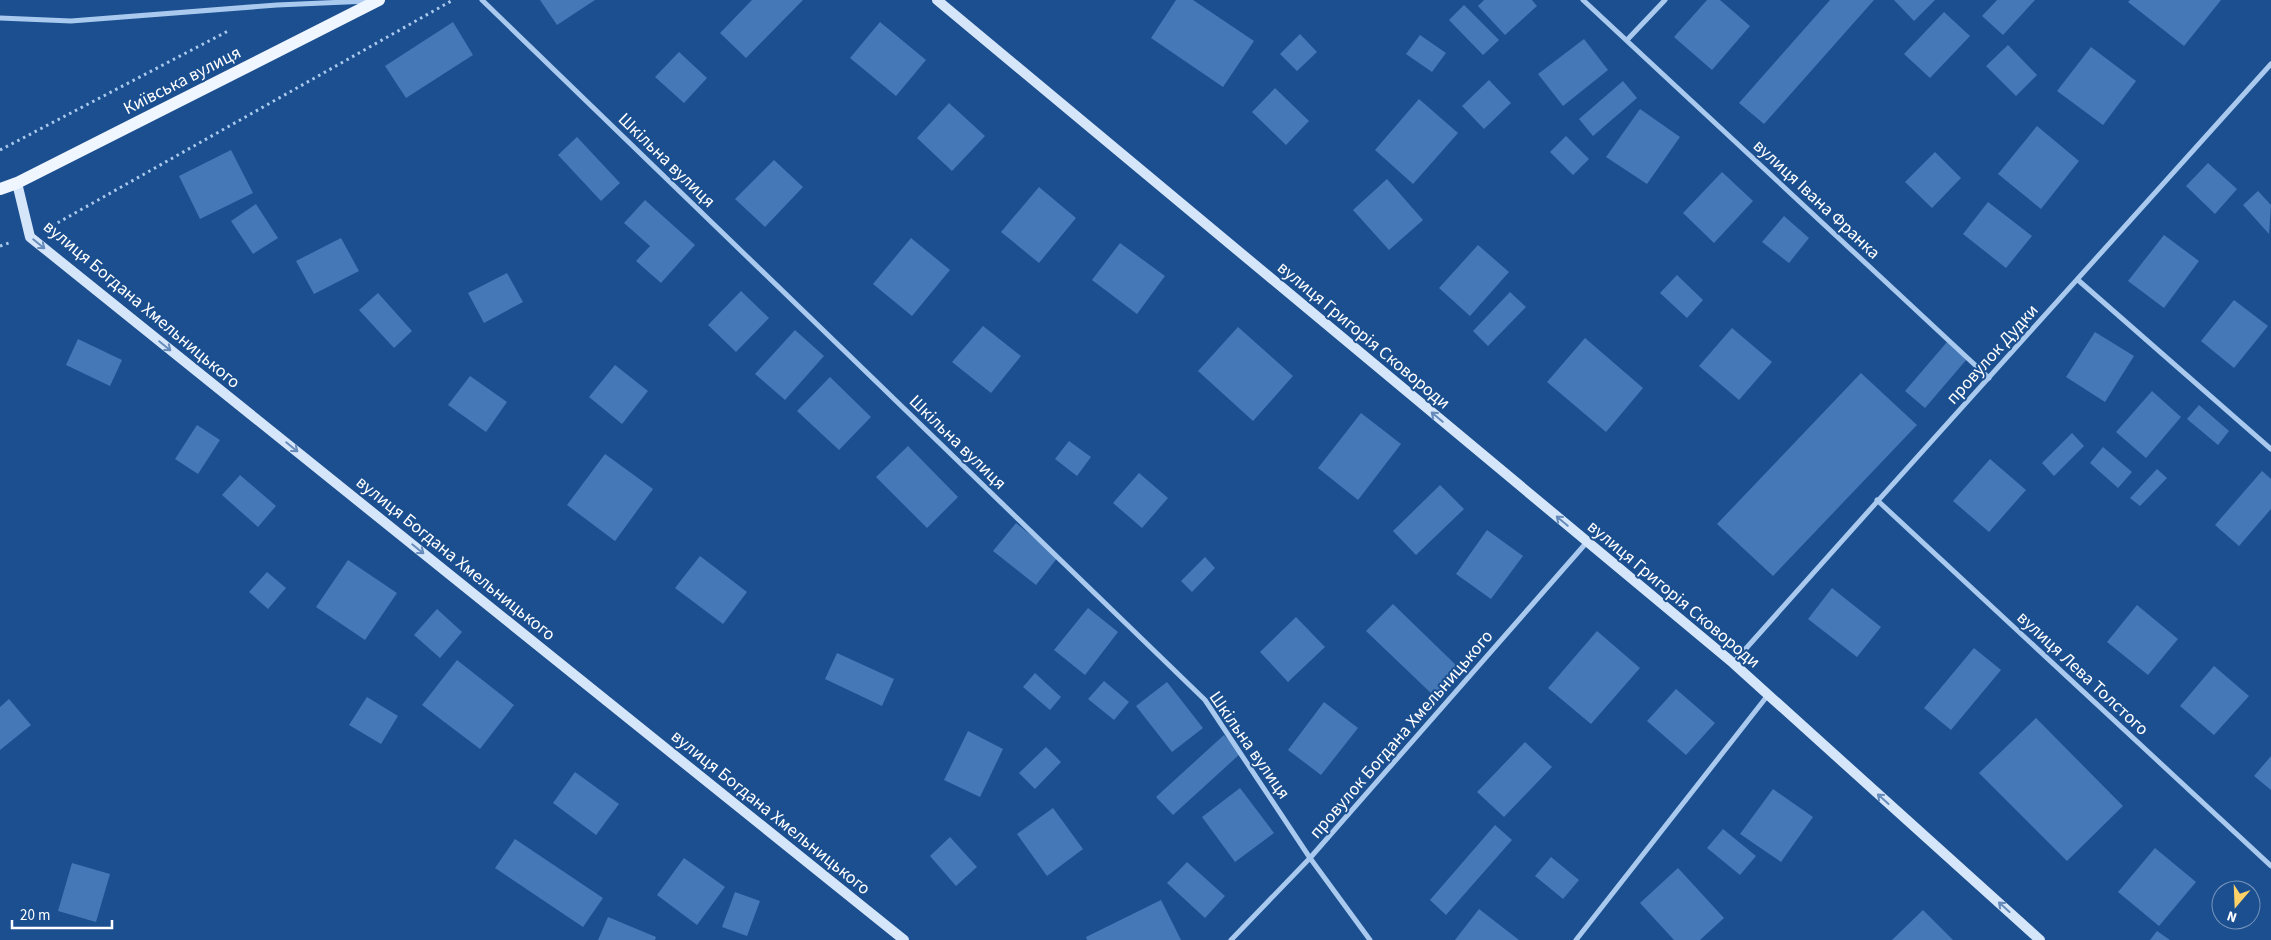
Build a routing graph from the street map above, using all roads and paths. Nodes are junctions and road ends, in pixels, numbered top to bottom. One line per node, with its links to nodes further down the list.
1 (379, 0): 7 (street); 12 (main road, Київська вулиця)
2 (453, 0): 14 (path)
3 (482, 0): 23 (street, Шкільна вулиця)
4 (937, 0): 20 (street, вулиця Григорія Сковороди, one-way to 4)
5 (1583, 0): 9 (street, вулиця Івана Франка)
6 (1665, 0): 9 (street)
7 (0, 18)
8 (234, 27): 11 (path)
9 (1627, 40): 17 (street, вулиця Івана Франка)
10 (2271, 64): 16 (street, провулок Дудки)
11 (0, 150)
12 (17, 183): 13 (main road, Київська вулиця); 14 (street, вулиця Богдана Хмельницького)
13 (0, 190)
14 (30, 237): 15 (path); 25 (street, вулиця Богдана Хмельницького, one-way to 25)
15 (0, 246)
16 (2078, 280): 17 (street, провулок Дудки); 18 (street)
17 (1989, 378): 19 (street, провулок Дудки)
18 (2271, 449)
19 (1877, 500): 21 (street, провулок Дудки); 24 (street, вулиця Лева Толстого)
20 (1587, 542): 21 (street, вулиця Григорія Сковороди); 23 (street, провулок Богдана Хмельницького)
21 (1734, 663): 22 (street, вулиця Григорія Сковороди)
22 (1768, 695): 28 (street); 29 (street, вулиця Григорія Сковороди, one-way to 22)
23 (1310, 858): 26 (street, провулок Богдана Хмельницького); 27 (street, Шкільна вулиця)
24 (2271, 866)
25 (904, 940)
26 (1231, 940)
27 (1370, 940)
28 (1576, 940)
29 (2040, 940)

